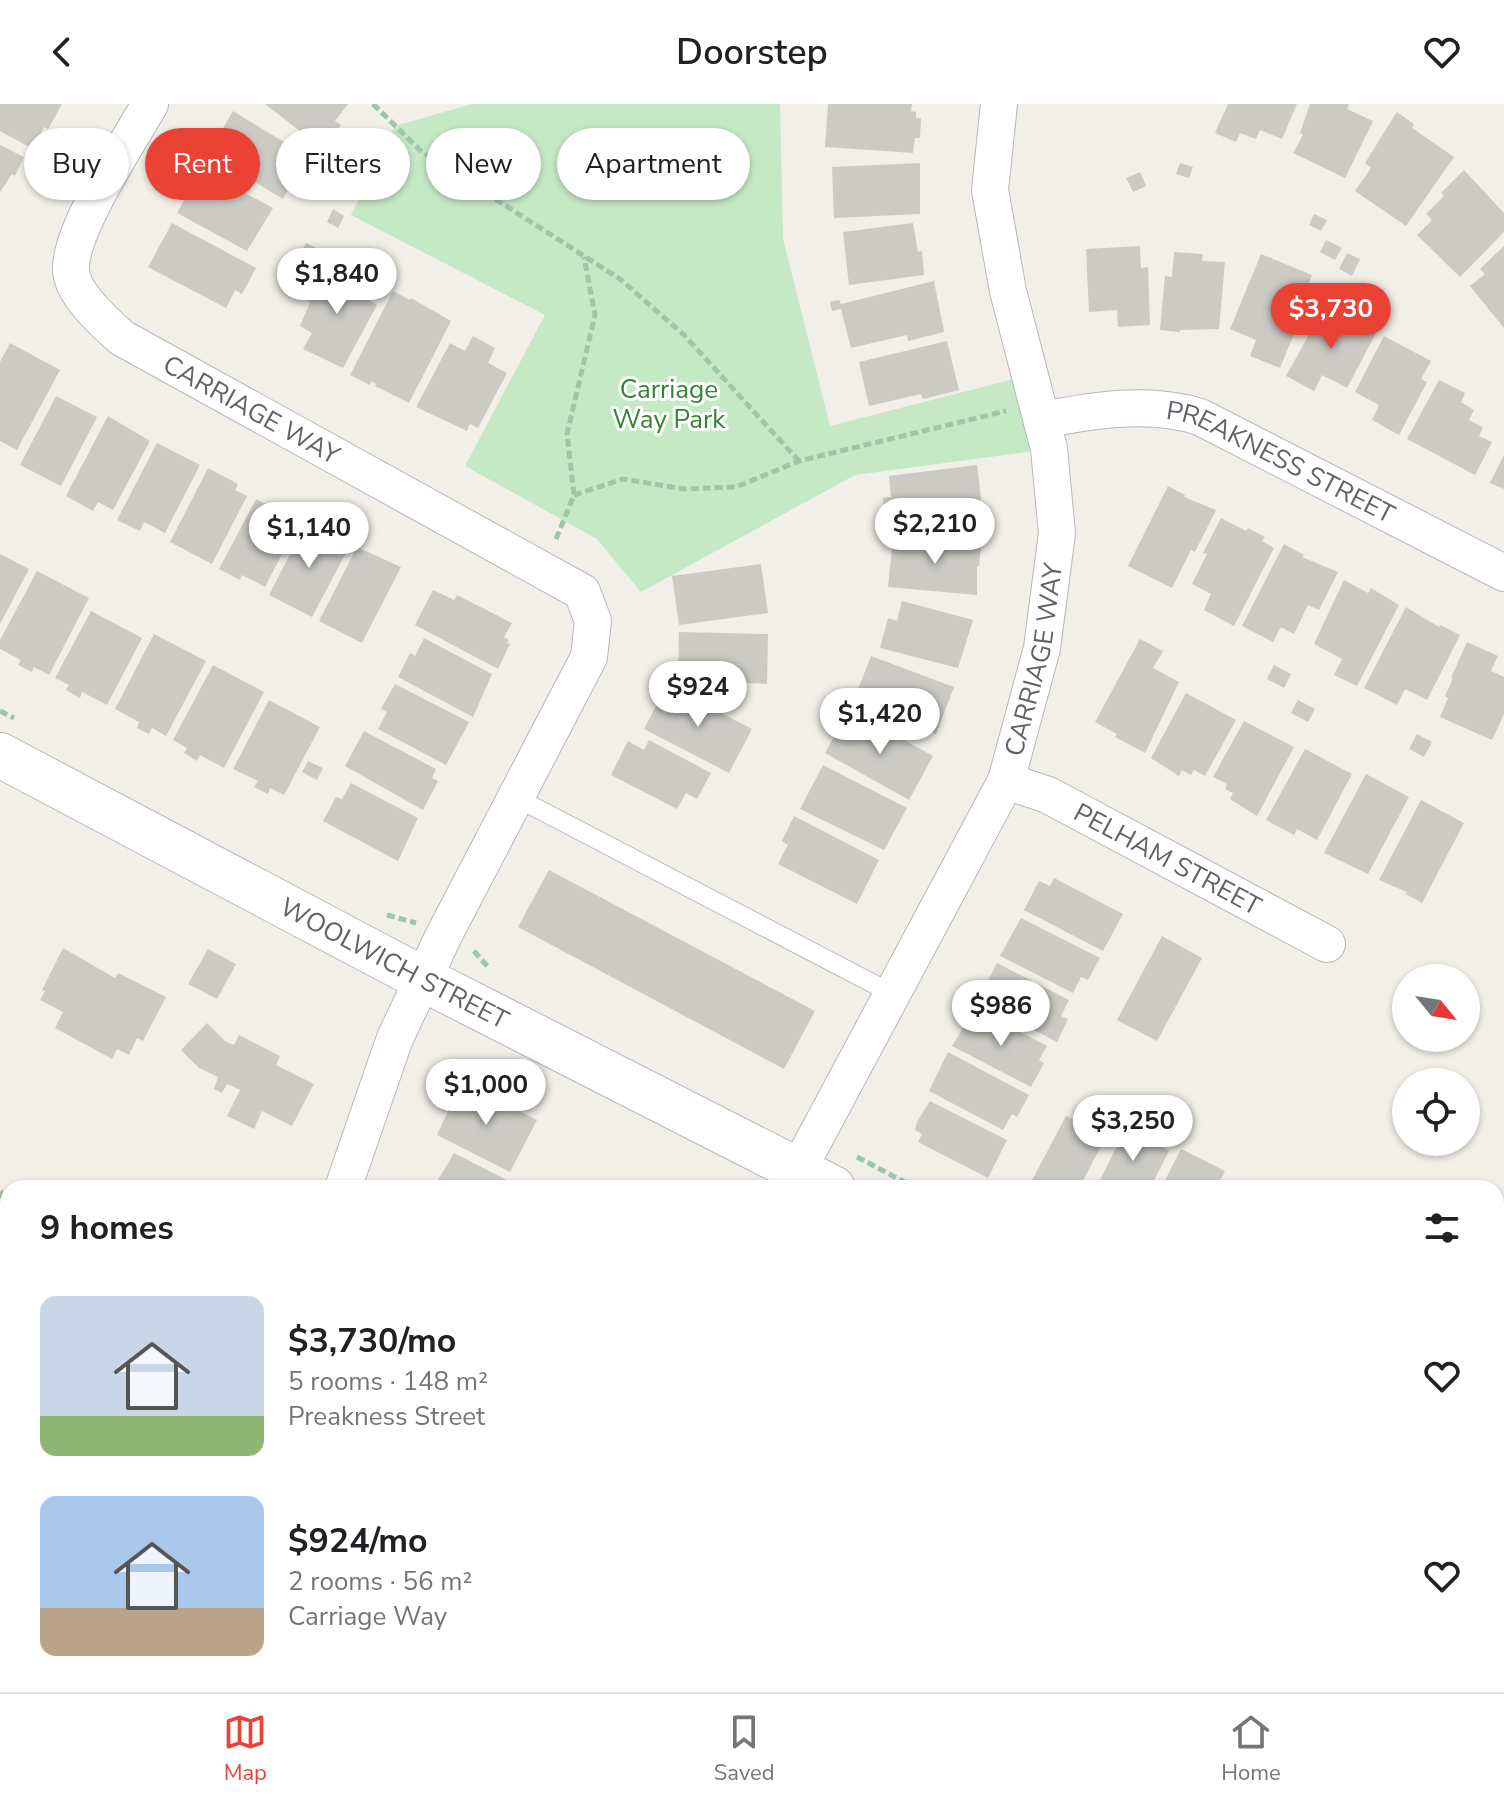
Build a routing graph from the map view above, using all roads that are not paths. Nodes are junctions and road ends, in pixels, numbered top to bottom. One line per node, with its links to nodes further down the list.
1 (150, 104): 7 (street, CARRIAGE WAY)
2 (999, 104): 3 (street, CARRIAGE WAY)
3 (1040, 412): 4 (street, PREAKNESS STREET); 6 (street, CARRIAGE WAY)
4 (1504, 573)
5 (0, 755): 9 (street, WOOLWICH STREET)
6 (1006, 781): 8 (street, PELHAM STREET); 10 (street, CARRIAGE WAY)
7 (517, 798): 9 (street, CARRIAGE WAY); 10 (lane)
8 (1327, 944)
9 (423, 979): 11 (street, WOOLWICH STREET); 12 (street, CARRIAGE WAY)
10 (893, 994): 11 (street, CARRIAGE WAY)
11 (829, 1171)
12 (346, 1180)

